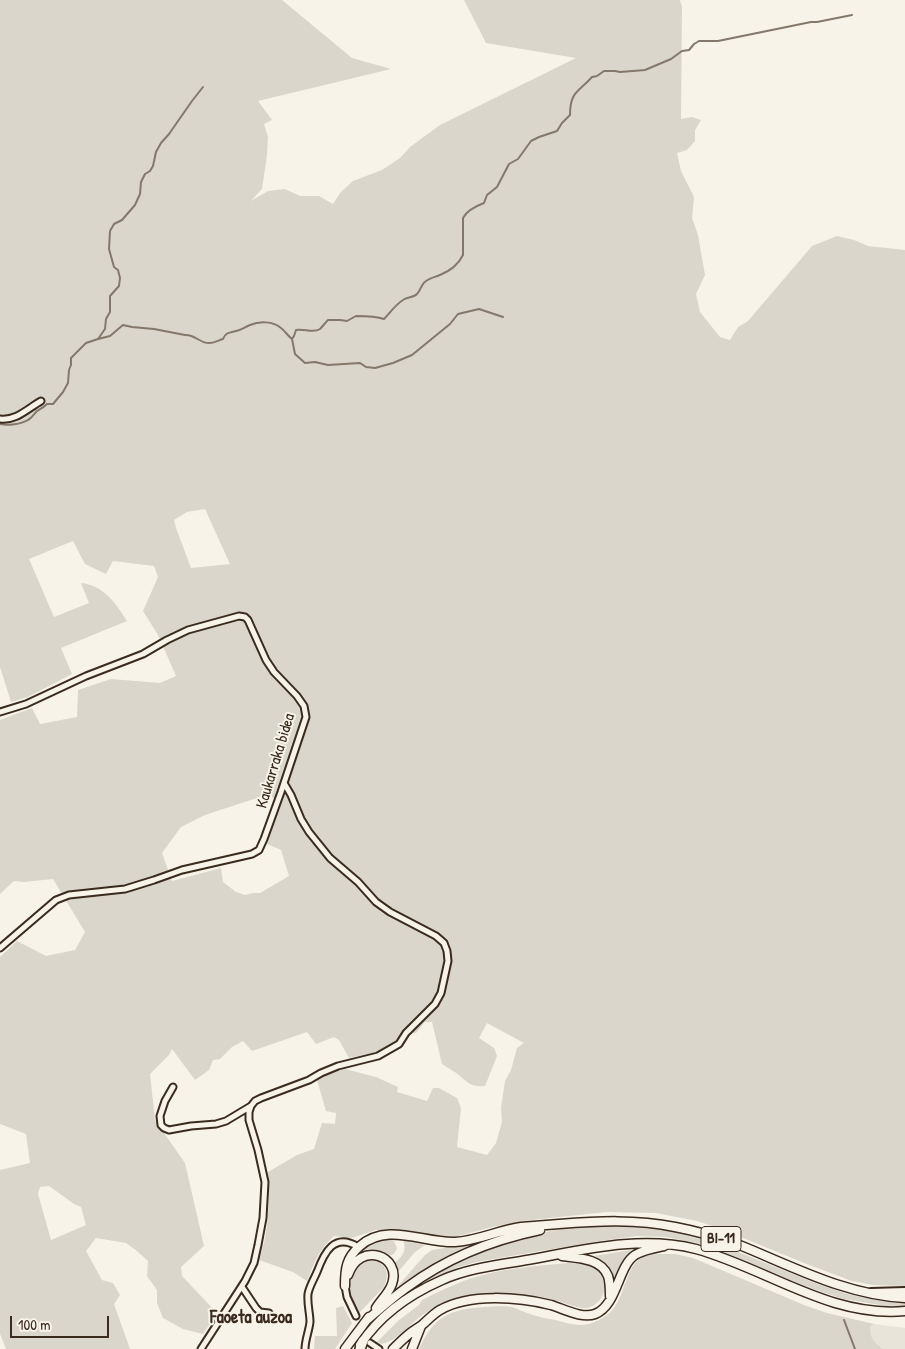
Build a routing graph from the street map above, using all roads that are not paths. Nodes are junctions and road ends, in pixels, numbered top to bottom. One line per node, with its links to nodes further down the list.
1 (41, 401): 2 (street)
2 (0, 419)
3 (0, 712): 4 (street, Kaukarraka bidea)
4 (284, 783): 5 (street, Kaukarraka bidea); 7 (street)
5 (0, 948)
6 (173, 1087): 7 (street)
7 (251, 1106): 13 (street)
8 (572, 1223): 10 (main road); 15 (main road, BI-11); 21 (main road, BI-11)
9 (668, 1244): 11 (main road, BI-11); 17 (main road); 18 (main road, BI-11)
10 (358, 1247): 12 (main road); 25 (street)
11 (552, 1256): 17 (main road); 23 (main road, BI-11)
12 (345, 1286): 20 (street); 21 (main road)
13 (242, 1287): 19 (street); 24 (street)
14 (905, 1291): 15 (street)
15 (863, 1292): 16 (main road, BI-11)
16 (905, 1298)
17 (610, 1299): 22 (main road)
18 (905, 1312)
19 (269, 1313)
20 (356, 1316)
21 (367, 1320): 26 (main road, BI-11)
22 (421, 1326): 29 (main road); 30 (main road)
23 (360, 1346)
24 (201, 1349)
25 (305, 1349)
26 (346, 1349)
27 (373, 1349): 28 (street)
28 (379, 1349)
29 (393, 1349)
30 (412, 1349)

